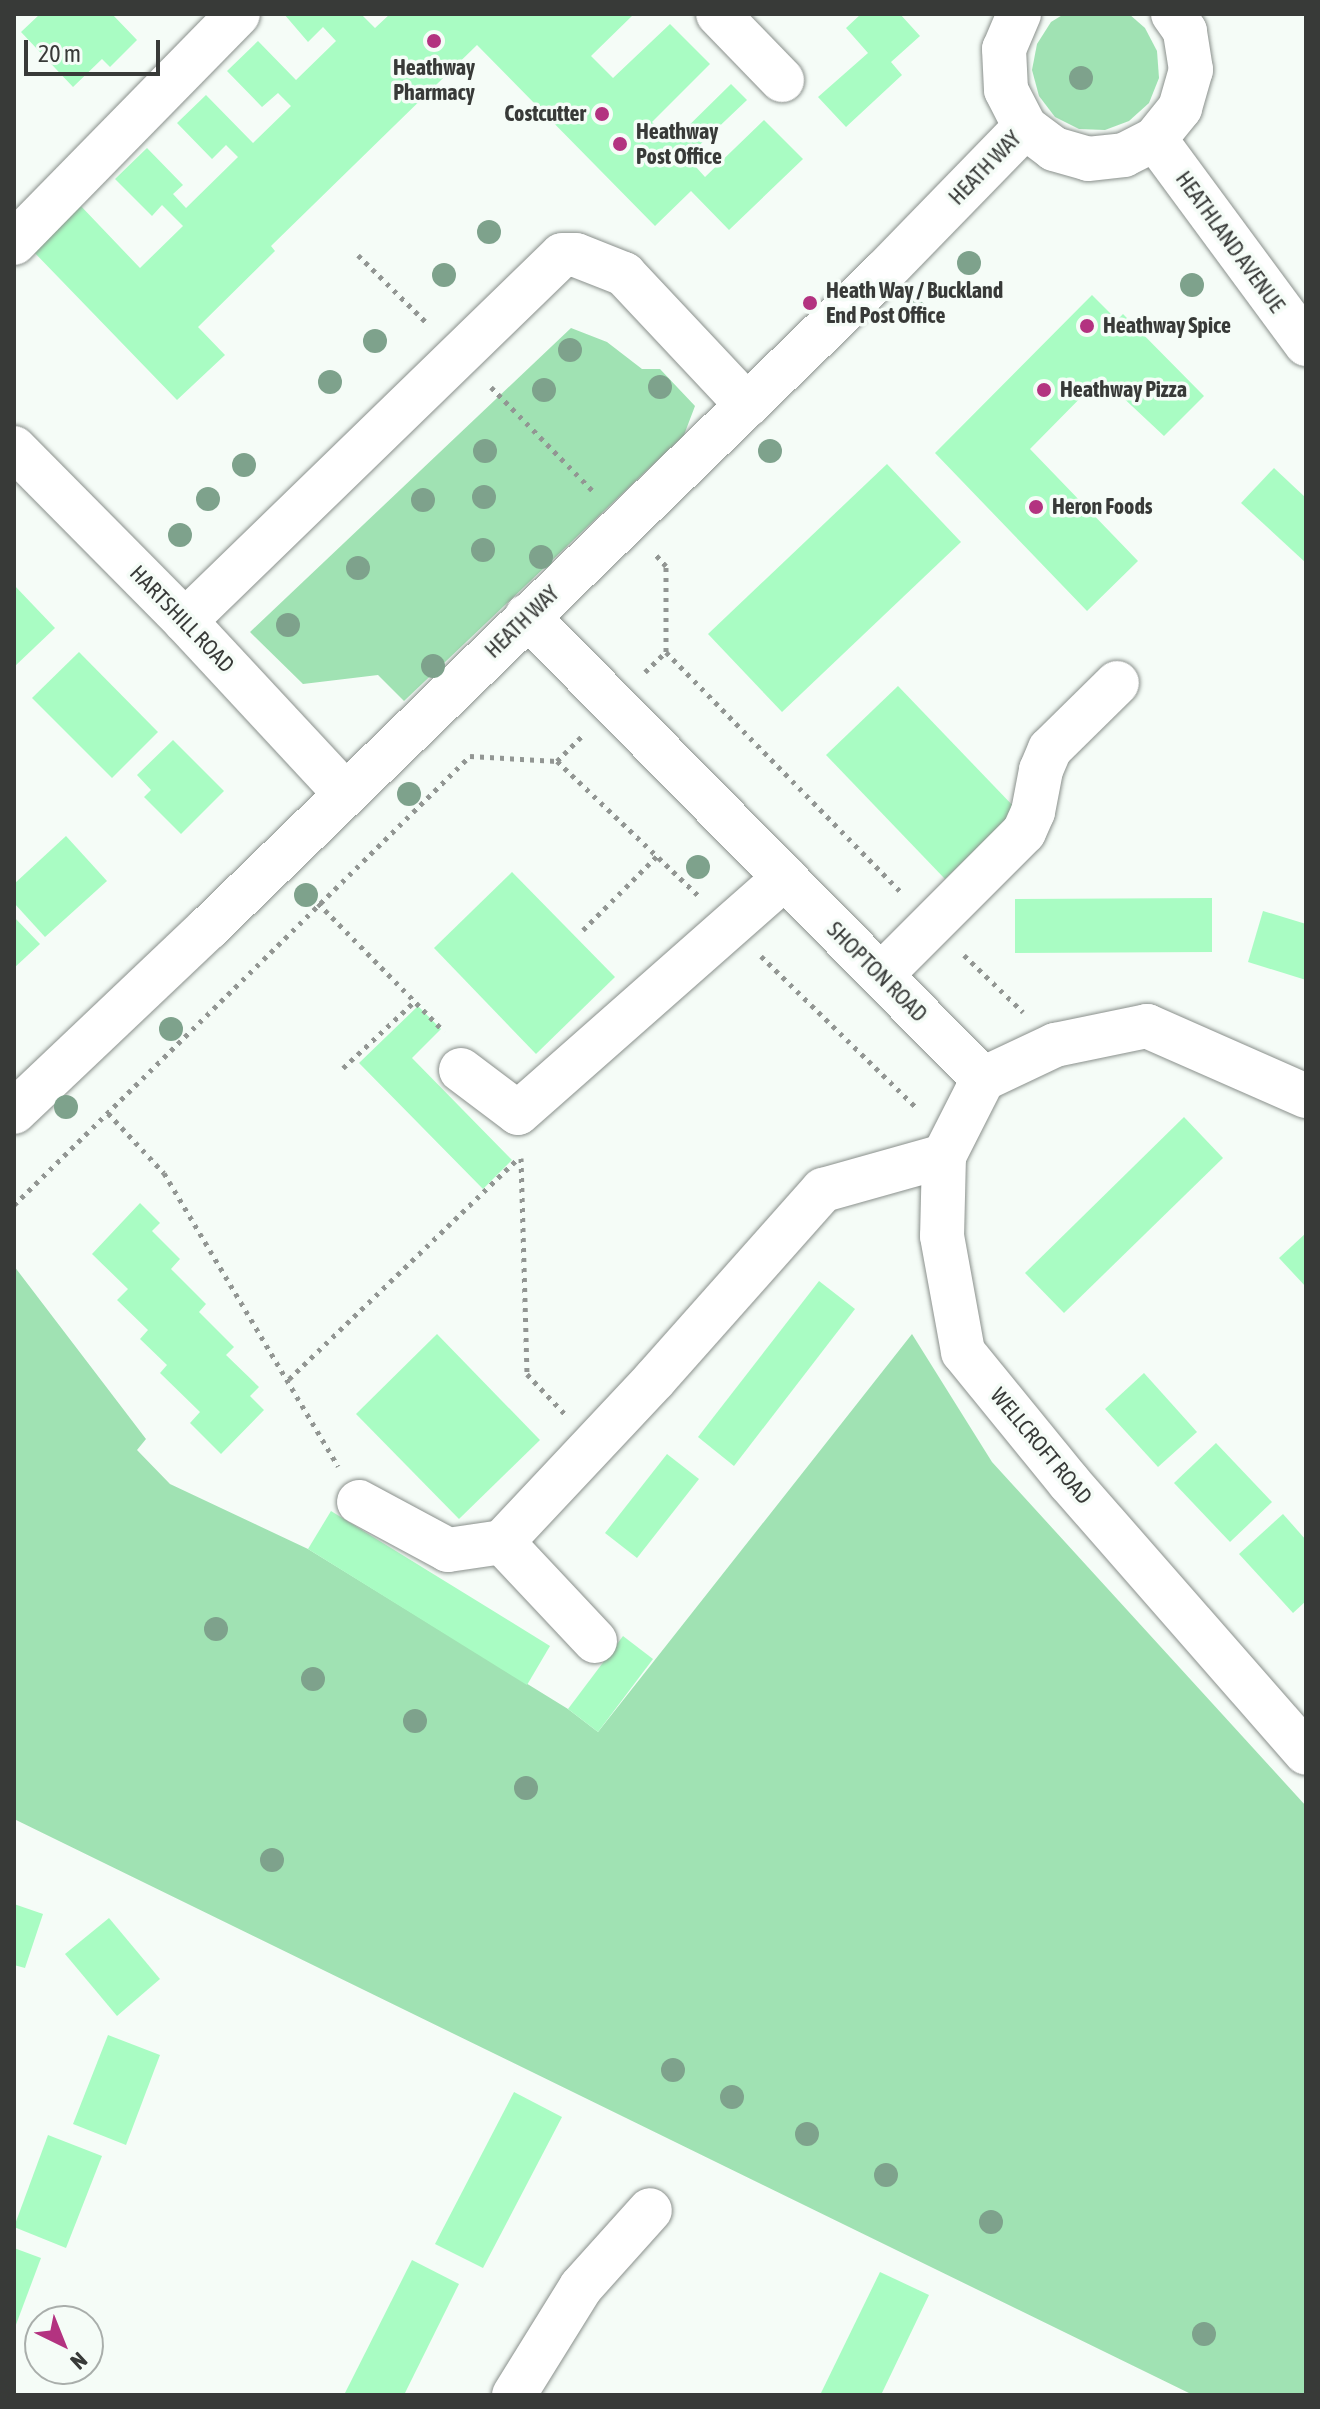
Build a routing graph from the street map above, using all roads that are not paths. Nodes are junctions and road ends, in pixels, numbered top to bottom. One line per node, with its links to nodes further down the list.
1 (238, 14): 8 (street)
2 (718, 14): 5 (street)
3 (1019, 14): 6 (street)
4 (1173, 14): 7 (street)
5 (782, 80)
6 (1025, 127): 7 (street); 10 (street, HEATH WAY)
7 (1155, 139): 9 (street, HEATHLAND AVENUE)
8 (14, 243)
9 (1306, 344)
10 (747, 405): 12 (street, HEATH WAY); 13 (street)
11 (14, 448): 13 (street, HARTSHILL ROAD)
12 (527, 616): 15 (street, HEATH WAY); 16 (street, SHOPTON ROAD)
13 (185, 621): 15 (street, HARTSHILL ROAD)
14 (1117, 683): 17 (street)
15 (346, 794): 21 (street, HEATH WAY)
16 (785, 878): 17 (street, SHOPTON ROAD); 18 (street)
17 (881, 975): 19 (street, SHOPTON ROAD)
18 (461, 1070)
19 (983, 1079): 20 (street); 22 (street, WELLCROFT ROAD)
20 (1306, 1096)
21 (14, 1112)
22 (930, 1160): 24 (street); 26 (street, WELLCROFT ROAD)
23 (359, 1502): 24 (street)
24 (502, 1542): 25 (street)
25 (595, 1641)
26 (1306, 1753)
27 (650, 2210): 28 (street)
28 (514, 2395)

